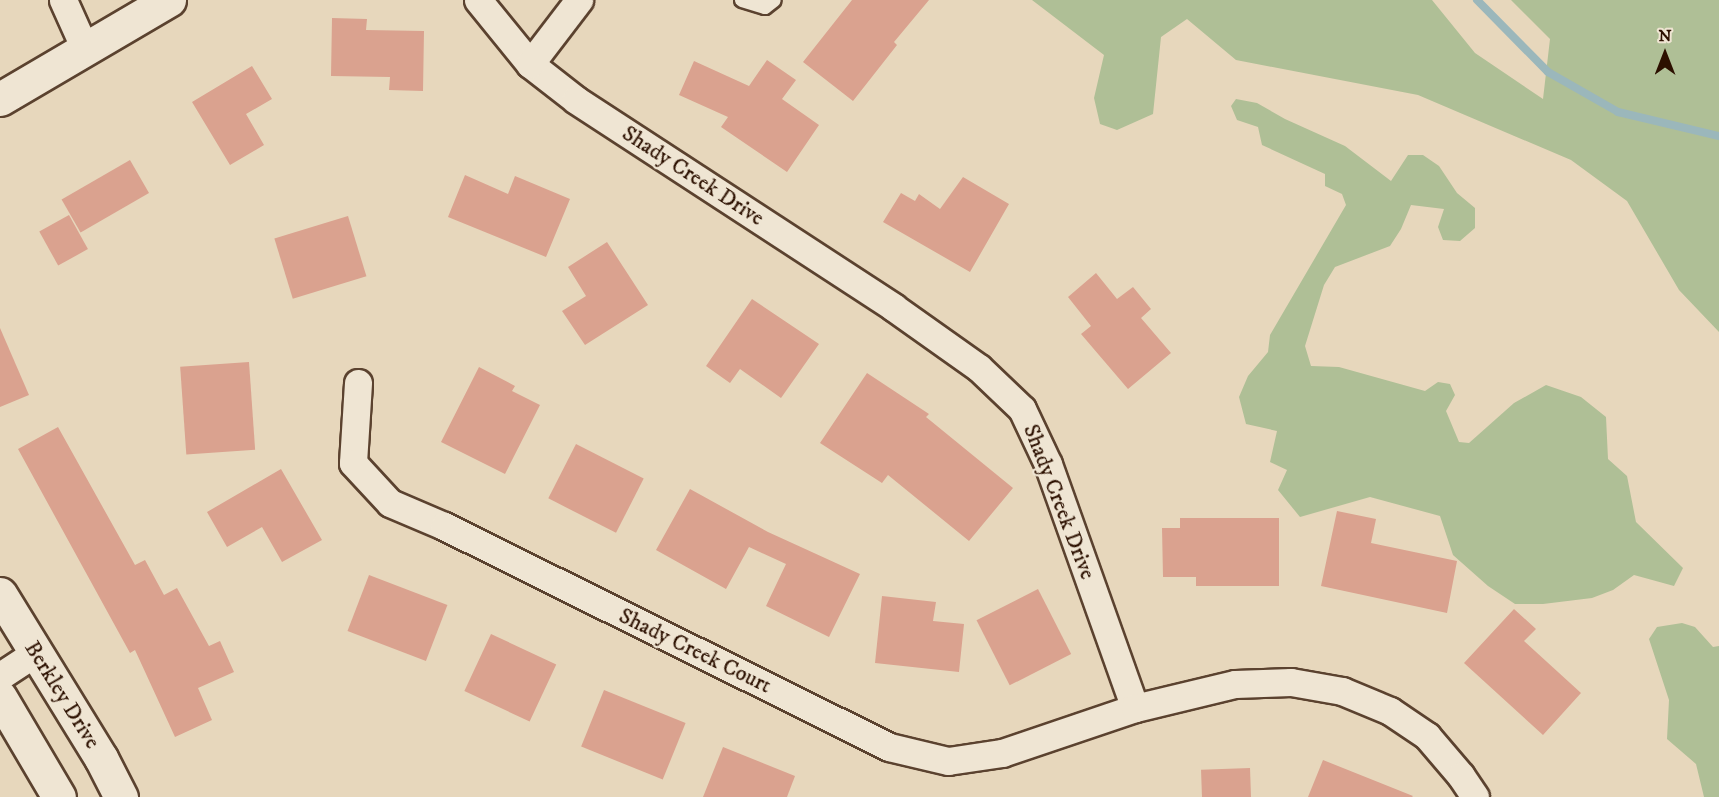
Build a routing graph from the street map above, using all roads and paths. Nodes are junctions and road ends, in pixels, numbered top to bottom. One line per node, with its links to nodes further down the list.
1 (63, 0): 7 (street)
2 (169, 0): 7 (street)
3 (478, 0): 8 (street, Shady Creek Drive)
4 (579, 0): 8 (street)
5 (742, 0): 6 (lane)
6 (774, 0)
7 (86, 49): 9 (street)
8 (530, 64): 15 (street, Shady Creek Drive)
9 (0, 99)
10 (358, 383): 15 (street, Shady Creek Court)
11 (0, 594): 12 (street, Berkley Drive)
12 (35, 653): 13 (street); 17 (street, Berkley Drive)
13 (0, 676)
14 (0, 697): 16 (street)
15 (1136, 708): 18 (street)
16 (59, 797)
17 (121, 797)
18 (1474, 797)

